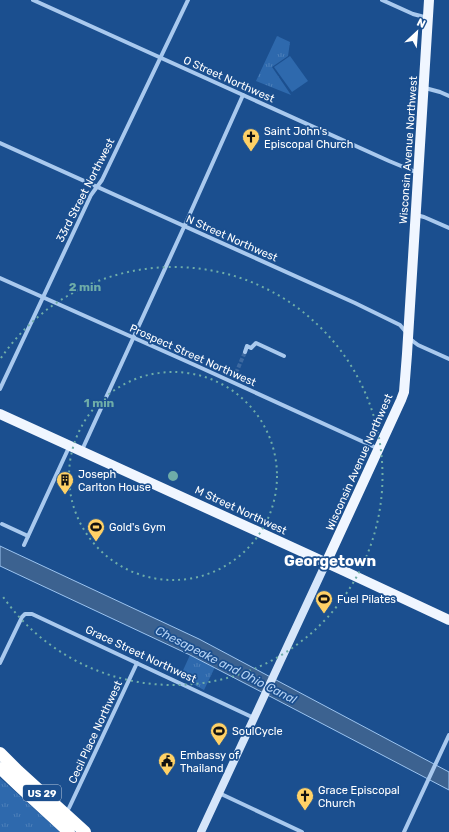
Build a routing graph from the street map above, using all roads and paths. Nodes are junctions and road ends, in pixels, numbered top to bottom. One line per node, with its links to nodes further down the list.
1 (33, 0): 6 (street, O Street Northwest)
2 (188, 0): 6 (street, 33rd Street Northwest)
3 (382, 0): 5 (street)
4 (429, 0): 5 (main road, Wisconsin Avenue Northwest)
5 (428, 18): 7 (main road, Wisconsin Avenue Northwest)
6 (161, 58): 8 (street, O Street Northwest); 12 (street, 33rd Street Northwest)
7 (424, 88): 9 (street); 11 (main road, Wisconsin Avenue Northwest)
8 (243, 95): 11 (street, O Street Northwest); 14 (street)
9 (449, 96)
10 (0, 143): 12 (street, N Street Northwest)
11 (418, 173): 13 (main road, Wisconsin Avenue Northwest)
12 (97, 187): 14 (street, N Street Northwest); 17 (street, 33rd Street Northwest)
13 (416, 215): 15 (street); 18 (main road, Wisconsin Avenue Northwest)
14 (184, 227): 18 (street, N Street Northwest); 19 (street)
15 (449, 228)
16 (0, 278): 17 (street, Prospect Street Northwest)
17 (43, 297): 19 (street, Prospect Street Northwest); 23 (street, 33rd Street Northwest)
18 (408, 336): 22 (street, N Street Northwest); 26 (main road, Wisconsin Avenue Northwest)
19 (133, 338): 26 (street, Prospect Street Northwest); 27 (street)
20 (245, 352): 21 (street)
21 (284, 356)
22 (449, 359)
23 (0, 389)
24 (0, 414): 25 (main road, M Street Northwest)
25 (70, 445): 27 (main road, M Street Northwest); 29 (street)
26 (379, 449): 31 (main road, Wisconsin Avenue Northwest)
27 (81, 450): 31 (main road, M Street Northwest)
28 (2, 524): 29 (street)
29 (28, 536): 30 (street)
30 (24, 545)
31 (326, 563): 32 (main road, M Street Northwest); 35 (main road, Wisconsin Avenue Northwest)
32 (449, 620)
33 (0, 663): 34 (street, Grace Street Northwest)
34 (137, 663): 35 (street, Grace Street Northwest); 41 (street, Cecil Place Northwest)
35 (254, 718): 40 (main road, Wisconsin Avenue Northwest)
36 (449, 735): 46 (street)
37 (0, 753): 43 (highway, US 29)
38 (0, 760): 39 (street)
39 (5, 769): 42 (highway, US 29)
40 (219, 793): 44 (main road, Wisconsin Avenue Northwest); 45 (street)
41 (69, 808)
42 (69, 832)
43 (85, 832)
44 (201, 832)
45 (302, 832)
46 (404, 832)

